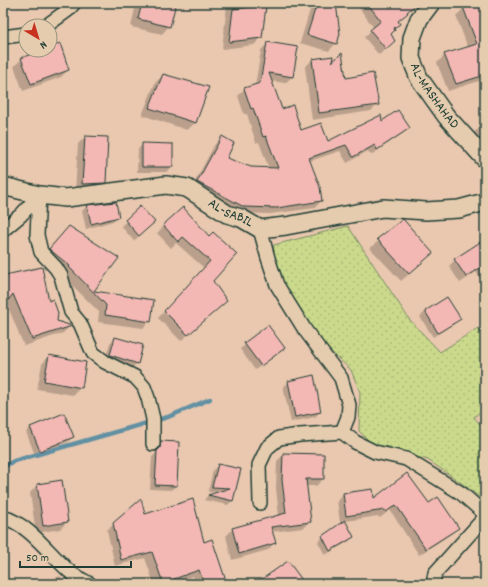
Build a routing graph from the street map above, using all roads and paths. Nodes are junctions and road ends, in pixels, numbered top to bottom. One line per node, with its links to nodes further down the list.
1 (74, 3): 3 (street)
2 (431, 3): 6 (street, AL-MASHAHAD)
3 (57, 18)
4 (18, 35): 5 (street)
5 (3, 37)
6 (485, 159)
7 (3, 186): 8 (street, AL-SABIL)
8 (39, 195): 10 (street, AL-SABIL); 11 (street); 13 (street)
9 (485, 202): 10 (street, AL-SABIL)
10 (260, 229): 12 (street)
11 (3, 230)
12 (342, 432): 14 (street); 15 (street)
13 (153, 444)
14 (260, 503)
15 (485, 515): 18 (street)
16 (3, 516): 17 (street)
17 (90, 584)
18 (433, 584)

